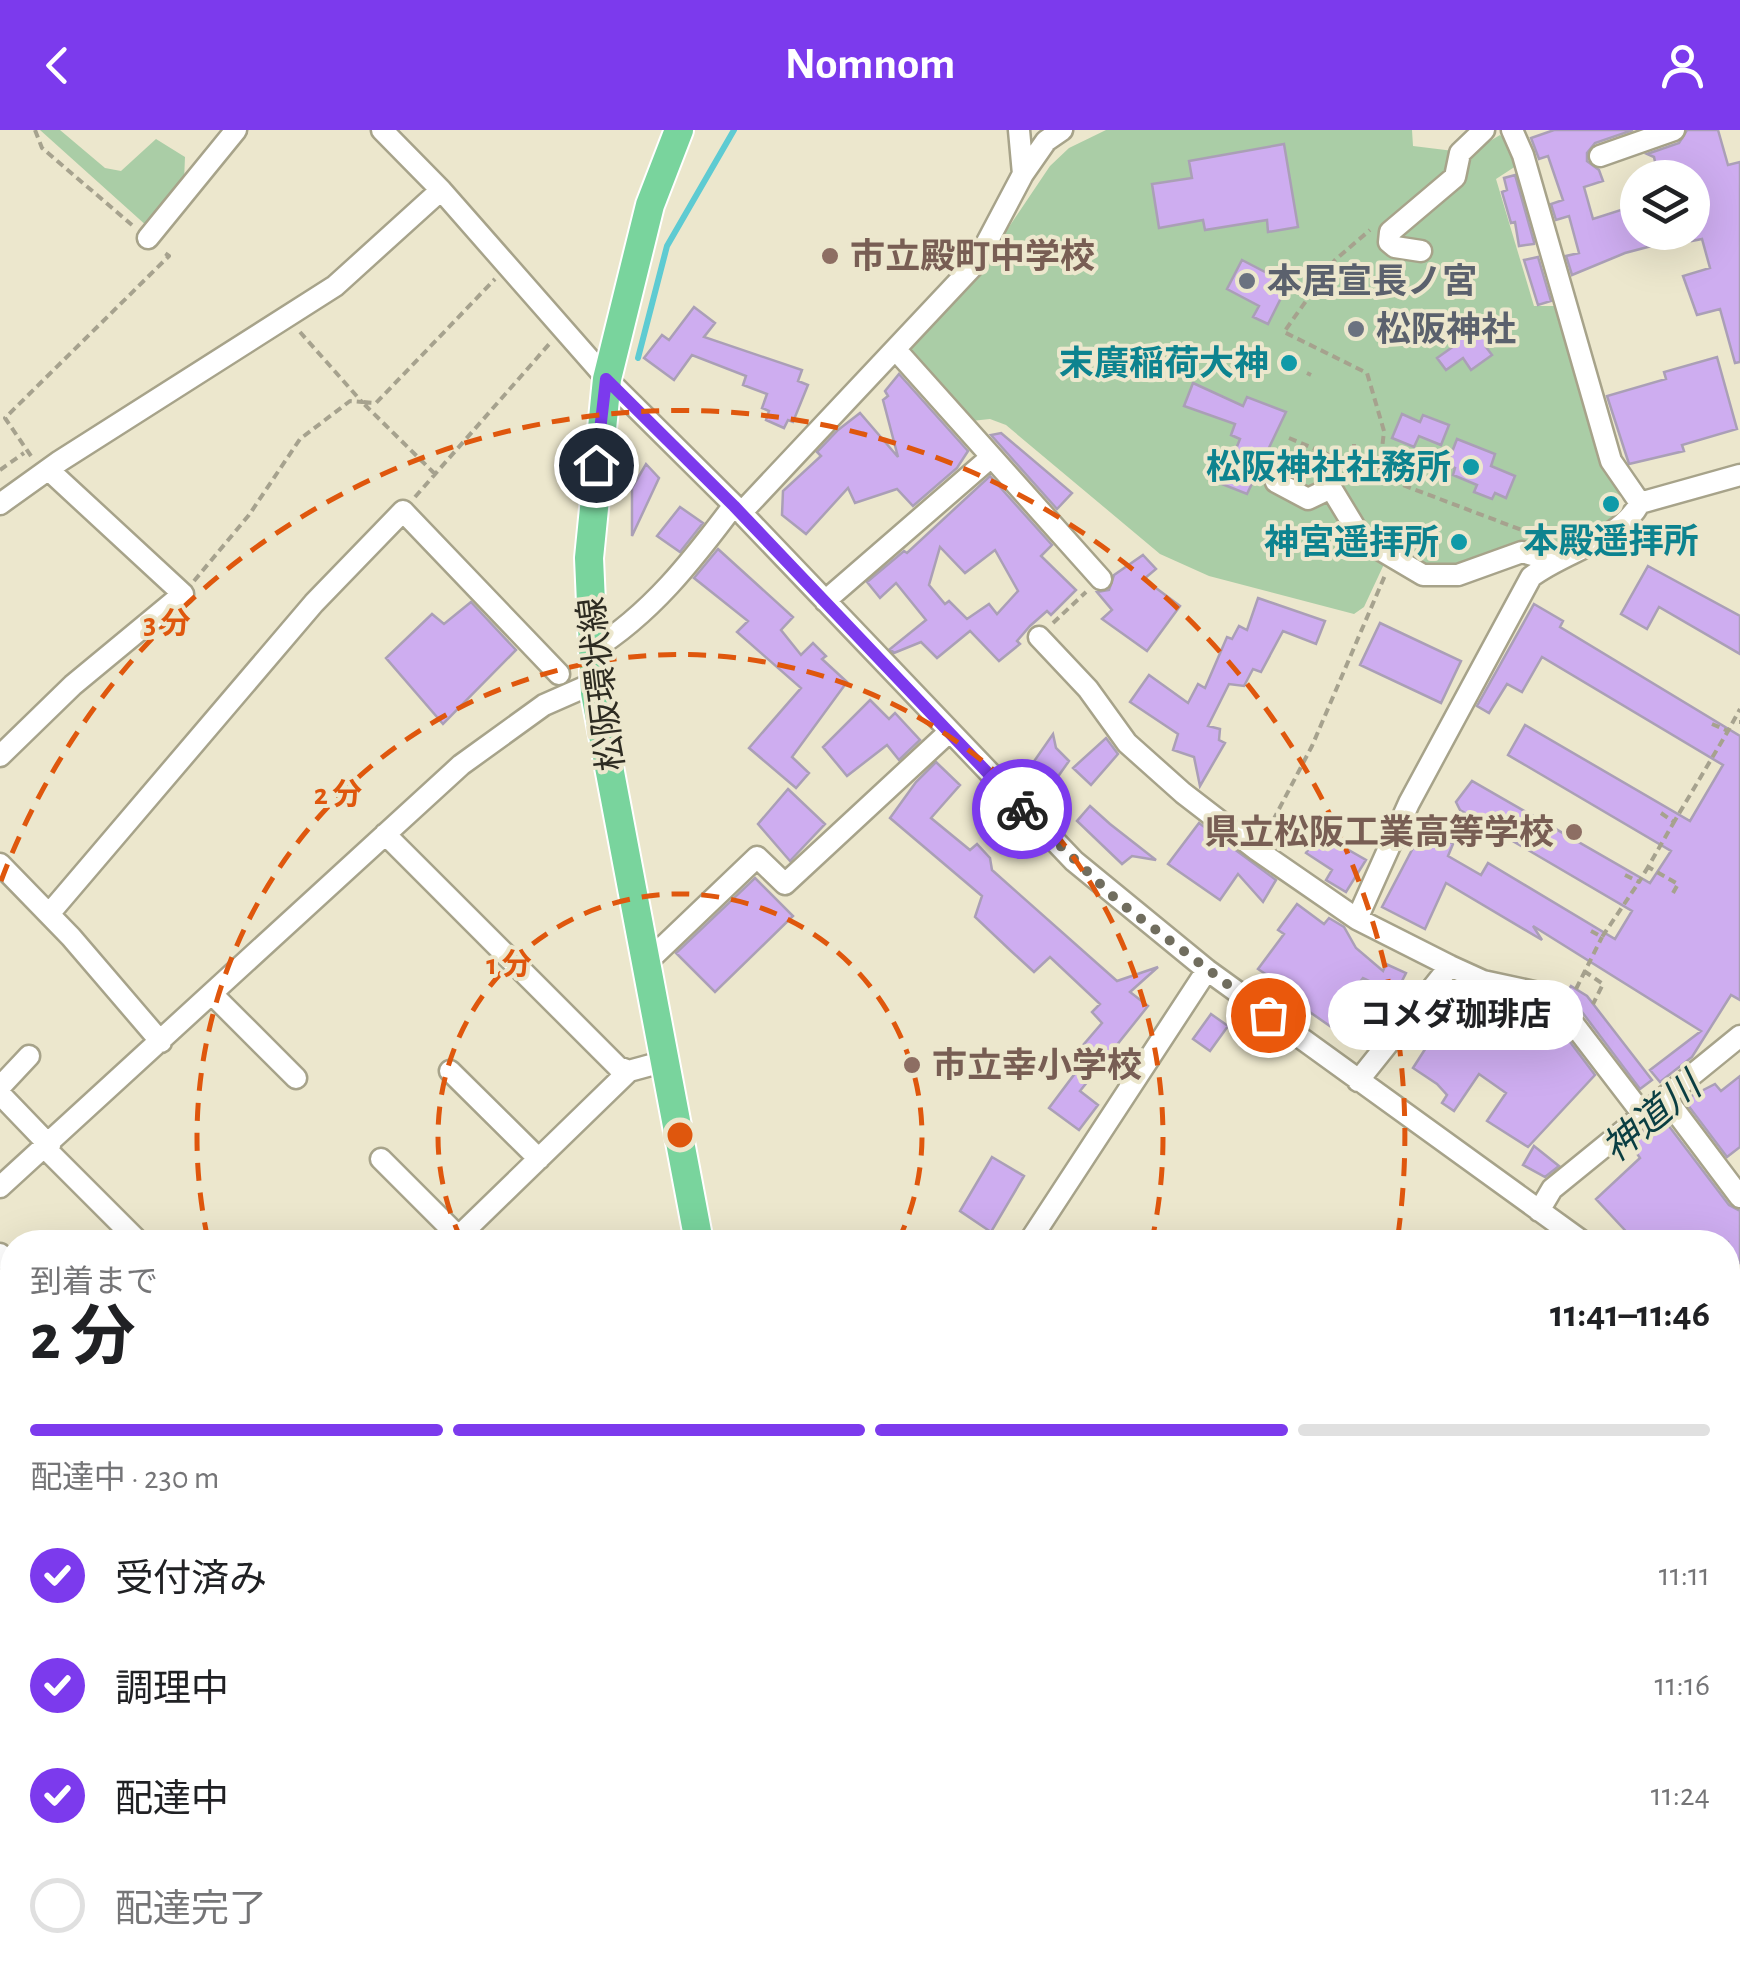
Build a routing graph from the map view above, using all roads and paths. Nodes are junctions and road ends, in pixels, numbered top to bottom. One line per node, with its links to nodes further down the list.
1 (35, 130): 14 (path)
2 (236, 130): 14 (street)
3 (382, 130): 12 (street)
4 (679, 130): 20 (main road, 松阪環状線)
5 (1019, 130): 11 (street)
6 (1062, 130): 11 (street)
7 (1484, 130): 15 (street)
8 (1512, 130): 32 (street)
9 (1674, 130): 10 (street)
10 (1600, 156)
11 (1023, 174): 19 (street)
12 (441, 190): 16 (street); 17 (street)
13 (1375, 226): 28 (path)
14 (148, 238): 23 (path)
15 (1421, 251)
16 (505, 262): 18 (street); 21 (path)
17 (287, 317): 21 (path); 26 (street)
18 (564, 328): 20 (street); 27 (path)
19 (896, 350): 24 (street); 33 (street)
20 (606, 379): 33 (street); 42 (main road, 松阪環状線)
21 (362, 402): 27 (path); 39 (path)
22 (1289, 438): 28 (path)
23 (26, 452): 25 (path); 26 (path)
24 (990, 458): 38 (street); 40 (street)
25 (0, 470)
26 (51, 472): 31 (street); 49 (street)
27 (434, 474): 34 (path)
28 (1379, 476): 35 (path)
29 (1740, 476): 32 (street)
30 (1276, 482): 36 (street)
31 (0, 504)
32 (1640, 504): 37 (street)
33 (738, 509): 40 (street); 42 (street)
34 (402, 511): 43 (street); 59 (street)
35 (1544, 538)
36 (1394, 556): 37 (street); 53 (path)
37 (1552, 560): 60 (street)
38 (1101, 578): 41 (path)
39 (191, 584)
40 (825, 601): 48 (street)
41 (1038, 636): 53 (street)
42 (592, 652): 44 (main road, 松阪環状線)
43 (560, 674)
44 (594, 684): 52 (street); 63 (main road, 松阪環状線)
45 (1740, 709): 47 (path)
46 (1712, 724): 47 (path)
47 (1728, 731): 51 (path)
48 (949, 732): 63 (street); 65 (street)
49 (0, 756)
50 (1661, 813): 51 (path)
51 (1674, 822): 55 (path)
52 (385, 834): 68 (street); 75 (street)
53 (1258, 850): 60 (street)
54 (0, 864): 59 (street)
55 (1648, 867): 57 (path); 58 (path)
56 (1625, 875): 57 (path)
57 (1639, 882): 62 (path)
58 (1673, 893)
59 (49, 914): 71 (street)
60 (1357, 919): 64 (street)
61 (1591, 931): 62 (path)
62 (1602, 937): 66 (path)
63 (646, 963): 73 (main road, 松阪環状線)
64 (1450, 966): 77 (street); 80 (street)
65 (1207, 970): 77 (street); 91 (street)
66 (1584, 971): 67 (path); 69 (path)
67 (1576, 989)
68 (212, 994): 71 (street); 76 (street)
69 (1593, 1004)
70 (1740, 1036): 80 (street)
71 (160, 1042): 81 (street)
72 (29, 1056): 78 (street)
73 (662, 1062): 75 (street); 90 (main road, 松阪環状線)
74 (450, 1071): 83 (street)
75 (629, 1071): 83 (street)
76 (296, 1078)
77 (1358, 1082): 86 (street)
78 (0, 1090): 81 (street)
79 (1673, 1108): 85 (street)
80 (1644, 1116): 86 (street)
81 (48, 1147): 84 (street); 87 (street)
82 (381, 1158): 88 (street)
83 (539, 1159): 89 (street)
84 (0, 1187)
85 (1740, 1197)
86 (1539, 1211): 92 (street)
87 (128, 1230)
88 (449, 1230)
89 (468, 1230)
90 (697, 1230)
91 (1037, 1230)
92 (1566, 1230)

